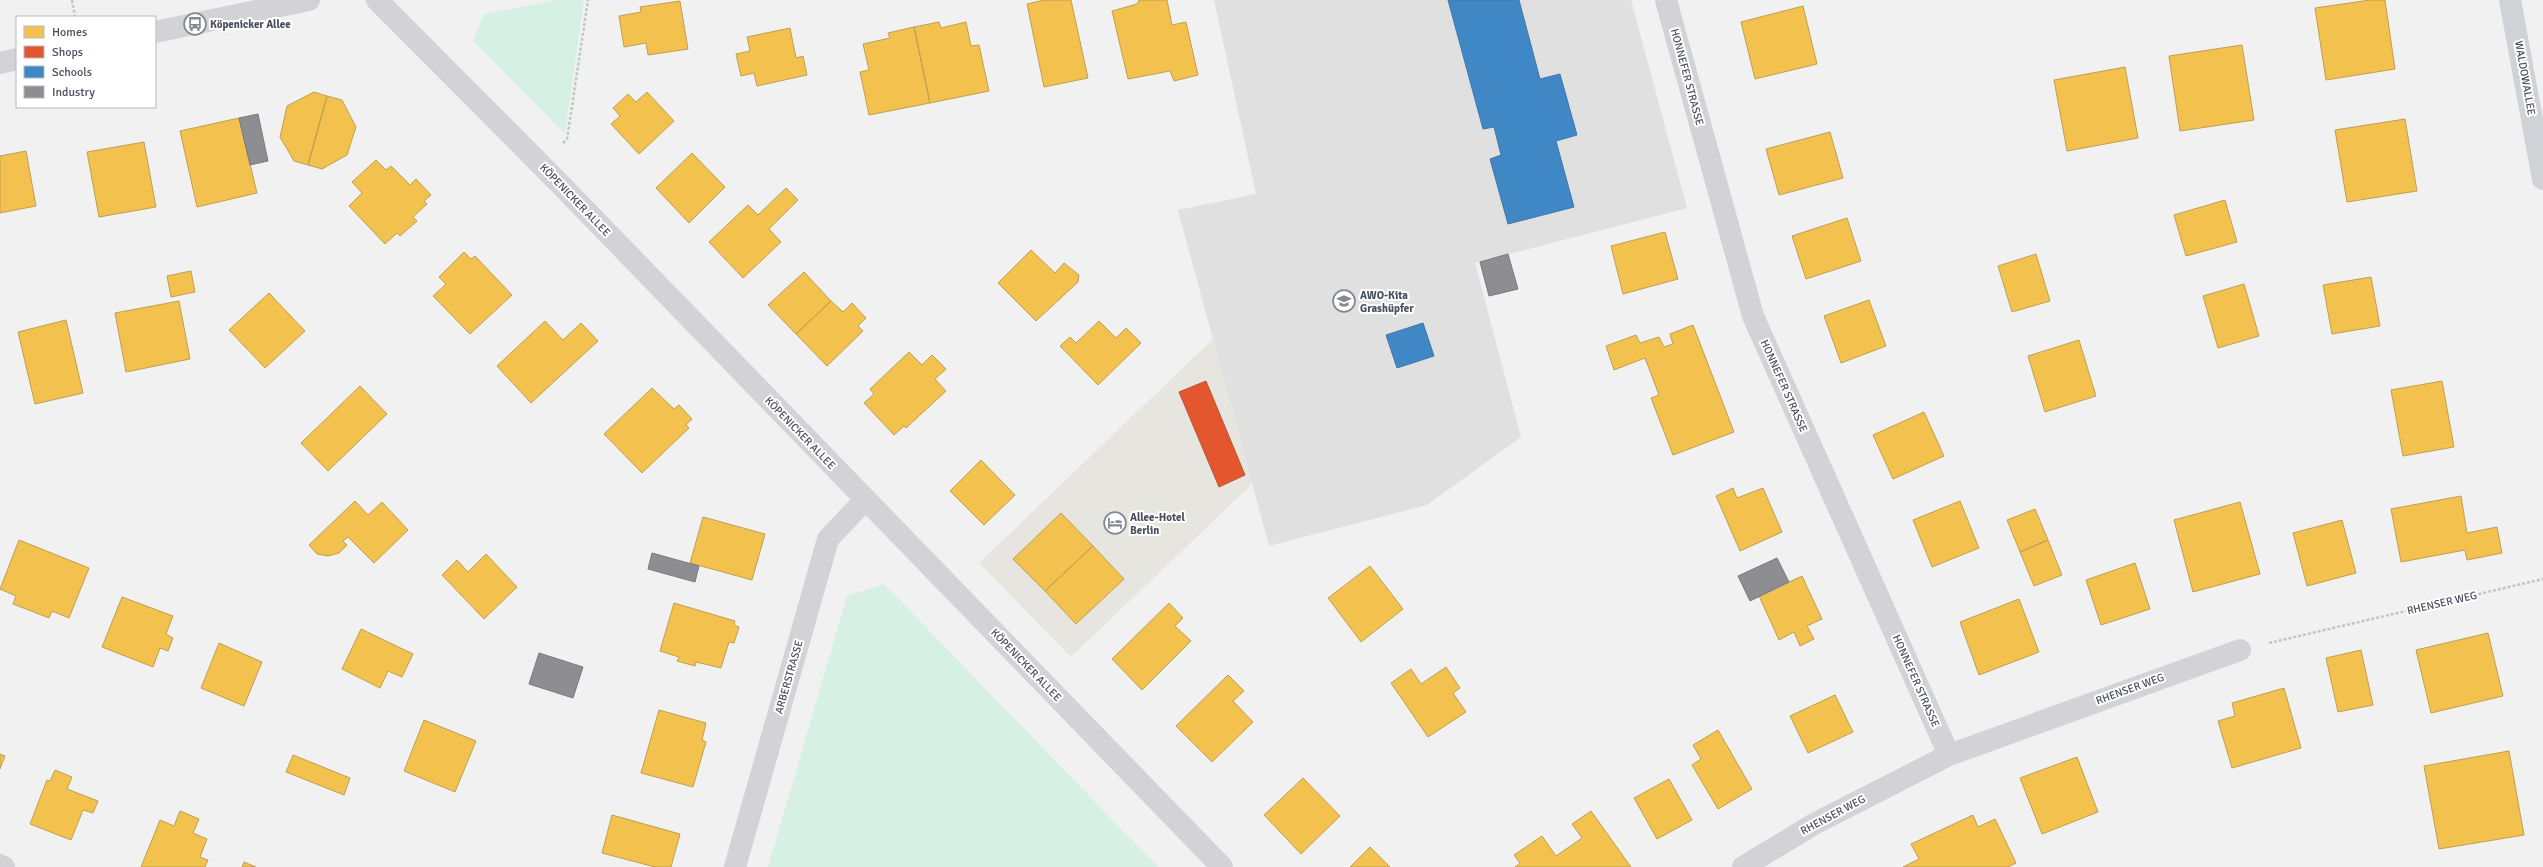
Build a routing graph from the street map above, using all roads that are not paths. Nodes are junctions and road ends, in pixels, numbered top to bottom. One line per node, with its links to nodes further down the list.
1 (309, 0): 5 (street)
2 (377, 0): 9 (street, KÖPENICKER ALLEE)
3 (1666, 0): 11 (street, HONNEFER STRASSE)
4 (2510, 0): 8 (street, WALDOWALLEE)
5 (156, 32)
6 (16, 60): 7 (street)
7 (0, 63)
8 (2543, 179)
9 (865, 500): 14 (street, ARBERSTRASSE); 15 (street, KÖPENICKER ALLEE)
10 (2240, 650): 11 (street, RHENSER WEG)
11 (1949, 755): 16 (street, RHENSER WEG)
12 (0, 865): 13 (street)
13 (4, 867)
14 (735, 867)
15 (1222, 867)
16 (1743, 867)

